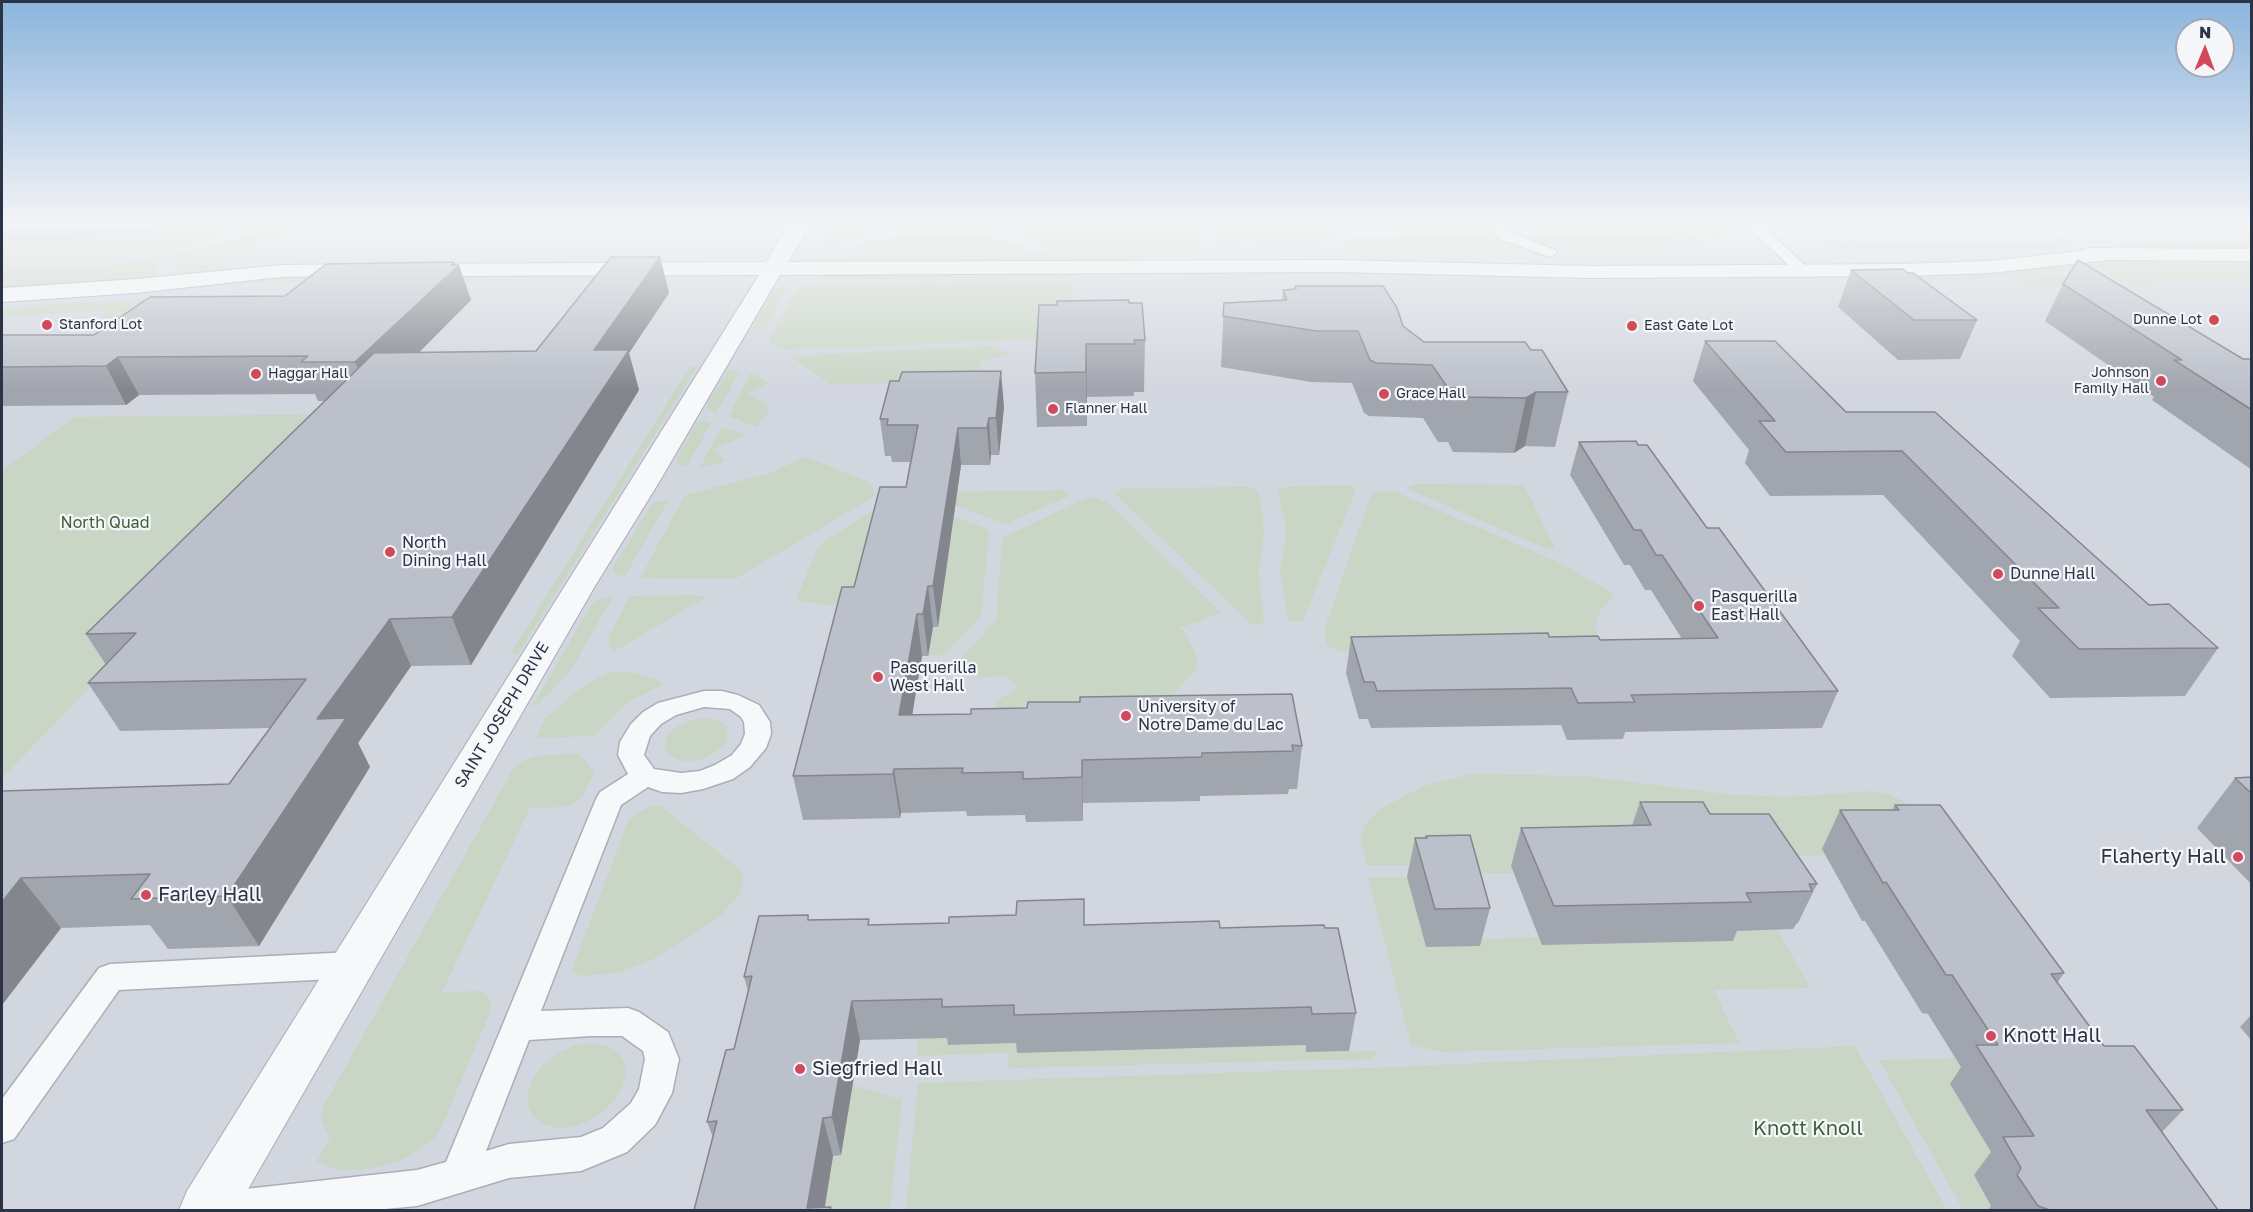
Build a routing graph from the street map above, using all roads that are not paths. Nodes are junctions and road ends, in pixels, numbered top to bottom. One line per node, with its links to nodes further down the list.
1 (208, 279): 3 (street)
2 (766, 279): 5 (street, SAINT JOSEPH DRIVE)
3 (2, 295)
4 (645, 776): 4 (lane); 6 (lane)
5 (352, 966): 7 (lane); 9 (street, SAINT JOSEPH DRIVE)
6 (521, 1026): 8 (lane); 8 (lane)
7 (2, 1127)
8 (458, 1176): 10 (lane)
9 (206, 1210)
10 (218, 1210)

